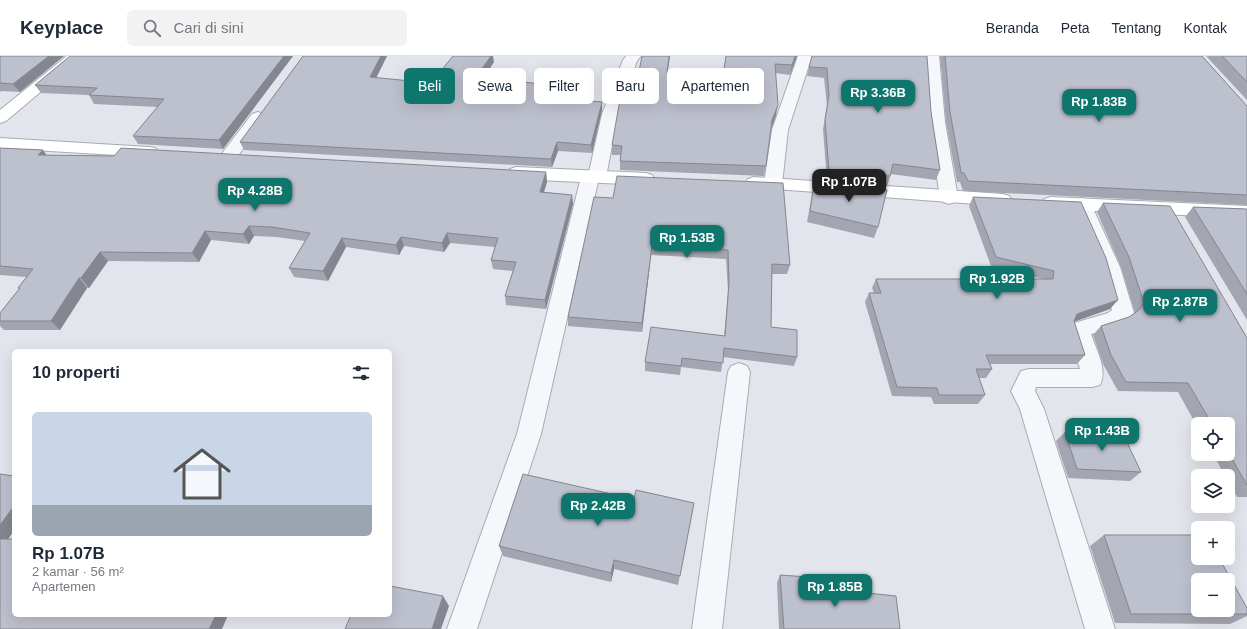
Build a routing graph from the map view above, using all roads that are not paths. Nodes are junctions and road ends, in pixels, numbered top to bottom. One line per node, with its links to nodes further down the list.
1 (76, 56): 6 (street)
2 (634, 56): 11 (street)
3 (805, 56): 14 (street)
4 (932, 56): 15 (street)
5 (266, 106): 9 (street)
6 (0, 118)
7 (0, 144): 8 (street)
8 (166, 153)
9 (229, 156)
10 (496, 171): 11 (street)
11 (594, 177): 12 (street); 21 (street)
12 (661, 180)
13 (741, 182): 14 (street)
14 (773, 184): 15 (street)
15 (949, 198): 16 (street)
16 (1082, 204): 17 (street); 23 (street)
17 (1169, 208): 18 (street); 19 (street)
18 (1247, 212)
19 (1181, 228)
20 (739, 372): 22 (street)
21 (462, 629)
22 (707, 629)
23 (1100, 629)

